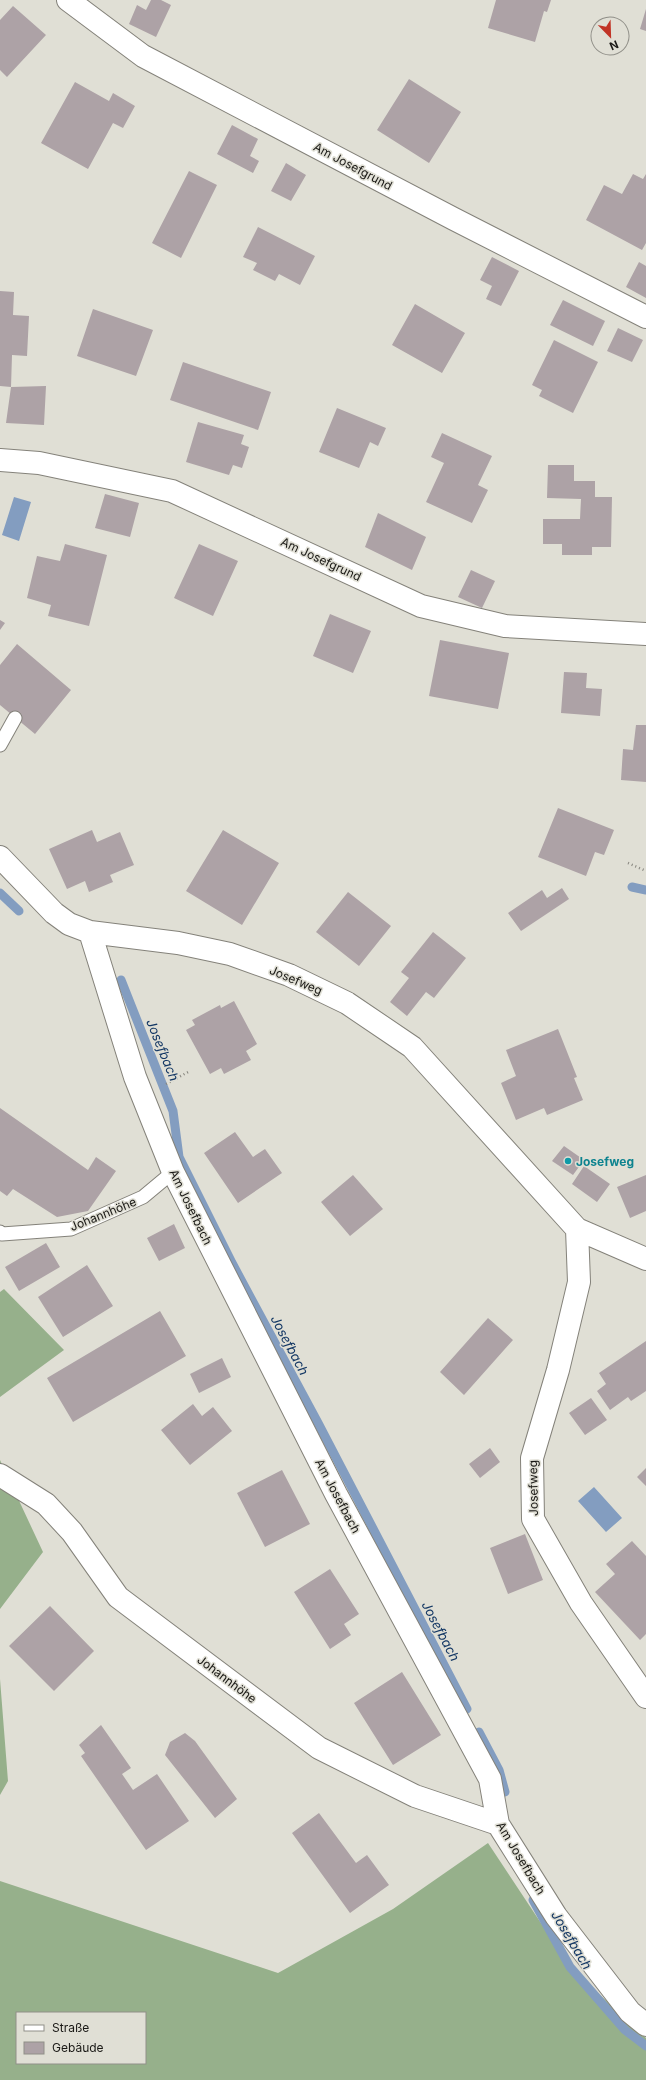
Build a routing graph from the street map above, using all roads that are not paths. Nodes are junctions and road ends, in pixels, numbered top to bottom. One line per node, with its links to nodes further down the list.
1 (68, 0): 2 (street, Am Josefgrund)
2 (646, 317)
3 (0, 460): 4 (street, Am Josefgrund)
4 (646, 634)
5 (15, 718): 6 (lane)
6 (0, 745)
7 (0, 857): 8 (street, Josefweg)
8 (90, 932): 9 (street, Am Josefbach); 10 (street, Josefweg)
9 (173, 1172): 11 (lane, Johannhöhe); 15 (street, Am Josefbach)
10 (578, 1229): 12 (street, Josefweg); 14 (street, Josefweg)
11 (0, 1232)
12 (646, 1259)
13 (0, 1475): 15 (street, Johannhöhe)
14 (646, 1697)
15 (498, 1824): 16 (street, Am Josefbach)
16 (646, 2025)

